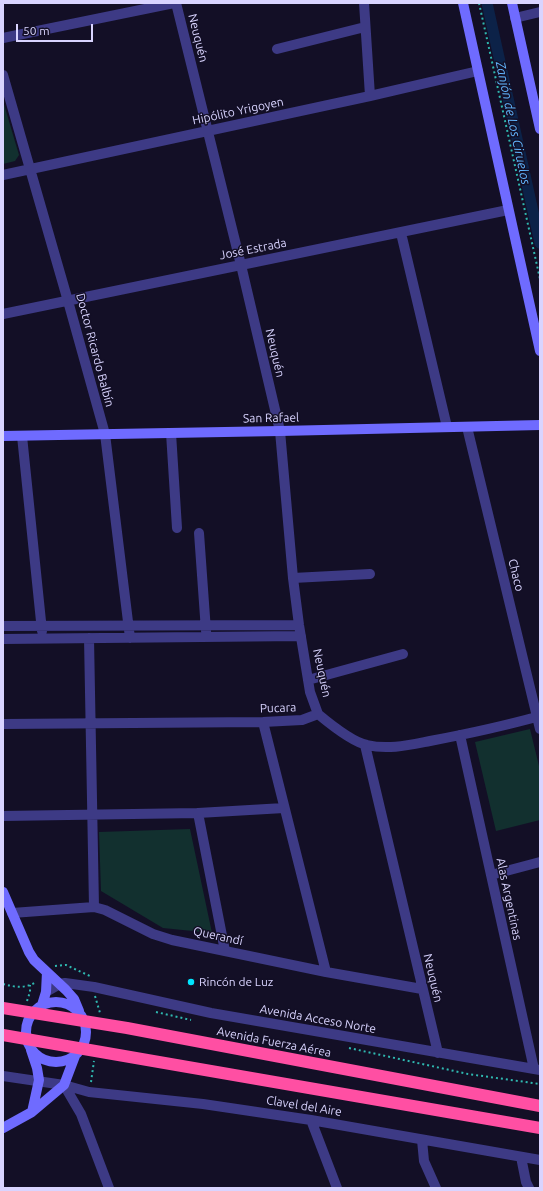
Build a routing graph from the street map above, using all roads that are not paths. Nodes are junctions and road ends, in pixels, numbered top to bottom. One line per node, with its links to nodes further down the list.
1 (175, 3): 8 (street); 15 (street, Neuquén)
2 (364, 3): 7 (street)
3 (463, 3): 10 (street)
4 (512, 3): 6 (street)
5 (540, 12): 6 (street)
6 (515, 18): 13 (street)
7 (365, 27): 9 (street); 12 (street)
8 (3, 38)
9 (277, 49)
10 (478, 71): 12 (street, Hipólito Yrigoyen); 18 (street)
11 (3, 75): 16 (street, Doctor Ricardo Balbín)
12 (370, 96): 15 (street, Hipólito Yrigoyen)
13 (537, 105): 14 (street)
14 (540, 129)
15 (208, 131): 16 (street, Hipólito Yrigoyen); 20 (street, Neuquén)
16 (30, 169): 17 (street, Hipólito Yrigoyen); 21 (street, Doctor Ricardo Balbín)
17 (3, 175)
18 (508, 210): 19 (street, José Estrada); 23 (street)
19 (401, 233): 20 (street, José Estrada); 25 (street)
20 (241, 265): 21 (street, José Estrada); 27 (street, Neuquén)
21 (68, 301): 22 (street, José Estrada); 29 (street, Doctor Ricardo Balbín)
22 (3, 314)
23 (540, 351)
24 (540, 425): 26 (street, San Rafael)
25 (447, 427): 26 (street, San Rafael); 27 (street, San Rafael)
26 (466, 427): 50 (street, Chaco)
27 (280, 431): 28 (street, San Rafael); 35 (street, Neuquén)
28 (171, 433): 29 (street, San Rafael); 32 (street)
29 (105, 434): 31 (street, San Rafael); 36 (street, Doctor Ricardo Balbín)
30 (3, 436): 31 (street, San Rafael)
31 (22, 436): 40 (street)
32 (177, 528)
33 (199, 533): 37 (street)
34 (370, 574): 35 (street)
35 (293, 578): 38 (street, Neuquén)
36 (128, 625): 37 (street); 40 (street); 44 (street, Doctor Ricardo Balbín)
37 (206, 625): 38 (street); 42 (street)
38 (299, 625): 41 (street, Neuquén)
39 (3, 626): 40 (street)
40 (42, 626): 46 (street)
41 (301, 636): 42 (street); 48 (street, Neuquén)
42 (206, 637): 44 (street)
43 (89, 638): 44 (street); 46 (street); 51 (street)
44 (130, 638)
45 (3, 639): 46 (street)
46 (43, 639)
47 (403, 654): 48 (street)
48 (308, 680): 49 (street, Neuquén)
49 (318, 714): 52 (street, Pucara); 56 (street)
50 (538, 716): 54 (street, Chaco); 55 (street)
51 (90, 722): 52 (street, Pucara); 53 (street, Pucara); 59 (street)
52 (263, 722): 57 (street)
53 (3, 724)
54 (540, 729)
55 (460, 736): 56 (street); 62 (street, Alas Argentinas)
56 (366, 745): 71 (street, Neuquén)
57 (284, 808): 58 (street); 68 (street)
58 (198, 813): 59 (street); 66 (street)
59 (92, 815): 60 (street); 64 (street)
60 (3, 816)
61 (540, 862): 62 (street)
62 (491, 876): 81 (street, Alas Argentinas)
63 (3, 892): 65 (street)
64 (94, 907): 65 (street, Querandí); 66 (street, Querandí)
65 (12, 913): 67 (street)
66 (225, 951): 68 (street, Querandí)
67 (47, 972): 69 (street); 72 (street)
68 (326, 972): 71 (street, Querandí)
69 (60, 984): 70 (street, Avenida Acceso Norte); 72 (street); 73 (street)
70 (95, 987): 73 (street); 80 (street, Avenida Acceso Norte)
71 (422, 989): 80 (street, Neuquén)
72 (46, 992): 75 (street)
73 (74, 999): 76 (street)
74 (3, 1008): 75 (highway, Avenida Fuerza Aérea)
75 (37, 1009): 76 (highway, Avenida Fuerza Aérea); 78 (street)
76 (82, 1016): 79 (street); 85 (highway, Avenida Fuerza Aérea)
77 (3, 1035): 78 (highway)
78 (29, 1044): 79 (highway); 79 (street); 83 (street)
79 (78, 1053): 84 (street); 89 (highway)
80 (438, 1053): 81 (street, Avenida Acceso Norte)
81 (537, 1070)
82 (3, 1076): 83 (street, Clavel del Aire)
83 (39, 1080): 84 (street, Clavel del Aire); 86 (street)
84 (64, 1085): 86 (street); 87 (street, Clavel del Aire); 93 (street)
85 (540, 1106)
86 (32, 1112): 88 (street)
87 (311, 1120): 90 (street, Clavel del Aire); 94 (street)
88 (3, 1128)
89 (540, 1128)
90 (422, 1140): 91 (street, Clavel del Aire); 95 (street)
91 (521, 1157): 92 (street, Clavel del Aire); 96 (street)
92 (540, 1160)
93 (109, 1188)
94 (337, 1188)
95 (436, 1188)
96 (529, 1188)

